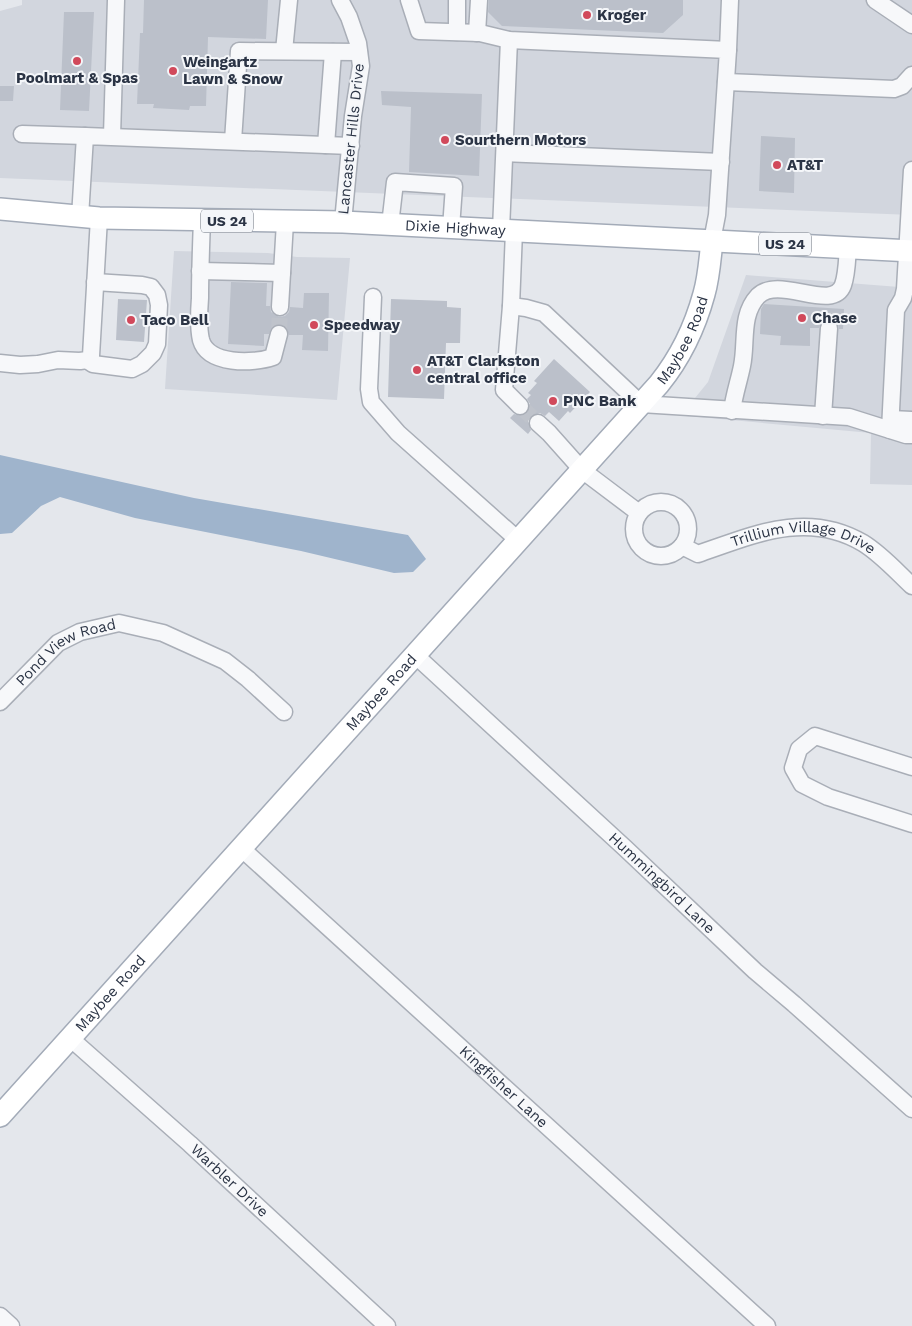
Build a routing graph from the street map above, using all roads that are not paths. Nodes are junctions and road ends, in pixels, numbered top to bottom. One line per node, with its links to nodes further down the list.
1 (116, 0): 21 (street)
2 (289, 0): 14 (street)
3 (340, 0): 16 (street, Lancaster Hills Drive)
4 (409, 0): 10 (street)
5 (457, 0): 10 (street)
6 (479, 0): 11 (street)
7 (730, 0): 13 (street)
8 (875, 0): 9 (street)
9 (912, 24)
10 (457, 32): 11 (street)
11 (477, 33): 12 (street)
12 (509, 40): 13 (street); 25 (street)
13 (728, 50): 18 (street)
14 (284, 51): 15 (street); 22 (street)
15 (333, 52): 16 (street); 23 (street)
16 (359, 52): 24 (street, Lancaster Hills Drive)
17 (912, 75): 18 (street)
18 (726, 82): 26 (street)
19 (22, 134): 20 (street)
20 (85, 136): 21 (street); 30 (street)
21 (112, 136): 22 (street)
22 (233, 141): 23 (street)
23 (326, 145): 24 (street)
24 (351, 146): 33 (street, Lancaster Hills Drive)
25 (504, 154): 26 (street); 36 (street)
26 (721, 162): 37 (street)
27 (912, 170): 28 (street)
28 (911, 190): 39 (street)
29 (0, 209): 30 (main road, Dixie Highway / US 24)
30 (90, 218): 31 (main road, Dixie Highway / US 24); 42 (street)
31 (202, 220): 32 (main road, Dixie Highway / US 24); 40 (street)
32 (285, 222): 33 (main road, Dixie Highway / US 24); 41 (street)
33 (343, 222): 34 (main road, Dixie Highway / US 24)
34 (390, 225): 35 (main road, Dixie Highway / US 24); 35 (street)
35 (450, 228): 36 (main road, Dixie Highway / US 24)
36 (507, 231): 37 (main road, Dixie Highway / US 24); 44 (street)
37 (712, 241): 38 (main road, Dixie Highway / US 24); 50 (main road, Maybee Road)
38 (848, 248): 39 (main road, Dixie Highway / US 24); 52 (street)
39 (909, 251): 56 (street)
40 (200, 271): 41 (street); 47 (street)
41 (282, 273): 45 (street)
42 (95, 282): 48 (street); 48 (street)
43 (372, 298): 60 (street)
44 (511, 306): 50 (street); 51 (street)
45 (280, 307)
46 (829, 328): 53 (street)
47 (279, 334)
48 (87, 360): 49 (street)
49 (0, 363)
50 (641, 404): 52 (street); 58 (main road, Maybee Road)
51 (520, 406)
52 (732, 410): 53 (street)
53 (823, 416): 56 (street)
54 (912, 420): 56 (street)
55 (538, 423): 58 (street)
56 (890, 424): 57 (street)
57 (912, 435)
58 (582, 470): 59 (street); 60 (main road, Maybee Road)
59 (639, 513): 61 (street); 61 (street)
60 (518, 540): 63 (main road, Maybee Road)
61 (682, 546): 62 (street, Trillium Village Drive)
62 (912, 586)
63 (415, 655): 68 (main road, Maybee Road); 70 (street, Hummingbird Lane)
64 (0, 702): 65 (street, Pond View Road)
65 (284, 712)
66 (912, 767): 67 (street)
67 (912, 824)
68 (241, 848): 69 (main road, Maybee Road); 75 (street, Kingfisher Lane)
69 (70, 1038): 71 (main road, Maybee Road); 74 (street, Warbler Drive)
70 (912, 1108)
71 (0, 1116)
72 (0, 1316): 73 (street)
73 (11, 1326)
74 (387, 1326)
75 (767, 1326)

